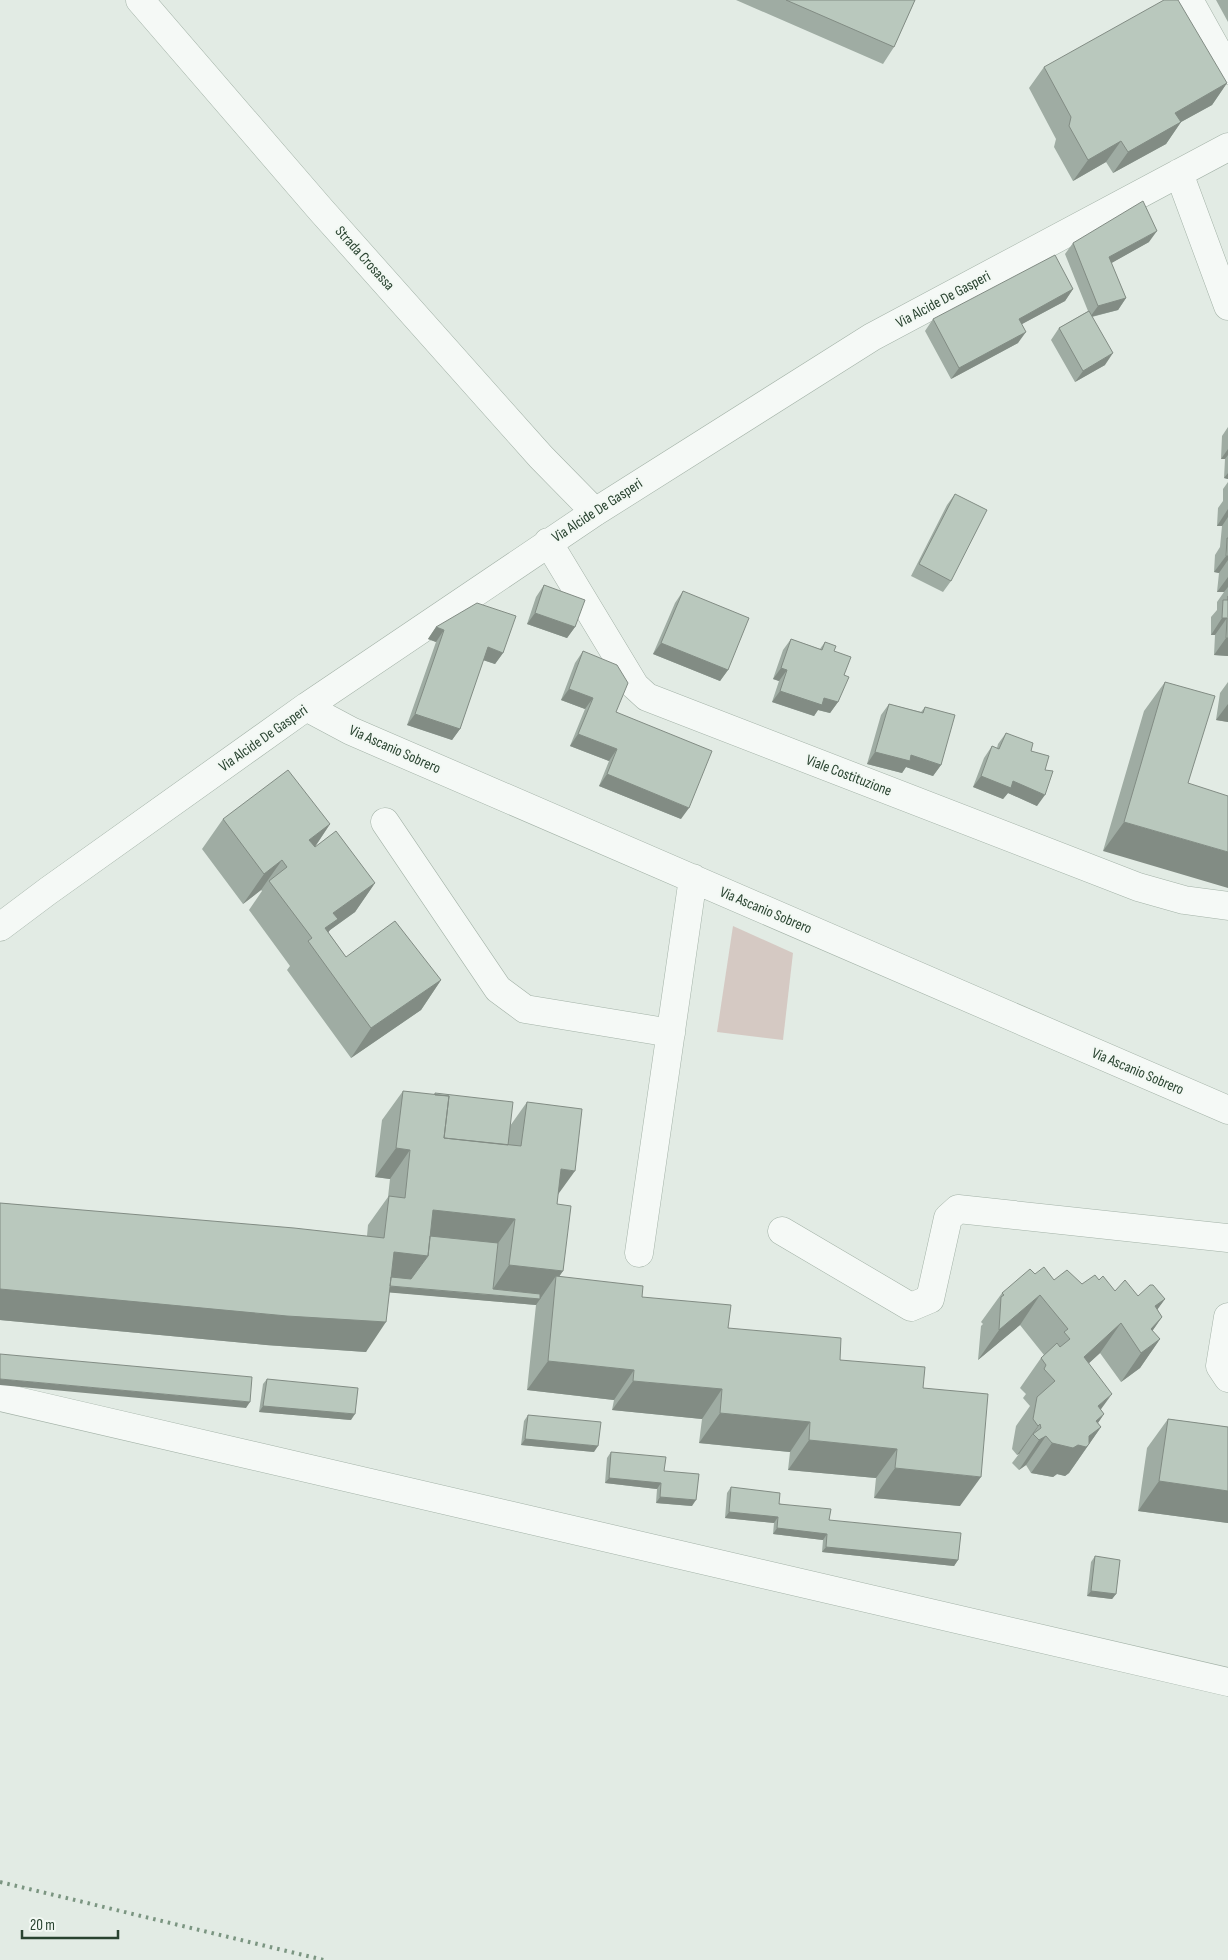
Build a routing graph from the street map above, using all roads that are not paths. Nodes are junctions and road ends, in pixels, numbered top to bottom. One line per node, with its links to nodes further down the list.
1 (140, 0): 7 (street, Strada Crosassa)
2 (1189, 0): 3 (street)
3 (1228, 70)
4 (1228, 147): 5 (street, Via Alcide De Gasperi)
5 (1179, 173): 6 (street); 7 (street, Via Alcide De Gasperi)
6 (1228, 306)
7 (594, 512): 8 (street, Via Alcide De Gasperi)
8 (548, 542): 9 (street, Via Alcide De Gasperi); 12 (street, Viale Costituzione)
9 (306, 707): 11 (street, Via Ascanio Sobrero); 13 (street, Via Alcide De Gasperi)
10 (385, 822): 14 (street)
11 (693, 878): 14 (street); 15 (street, Via Ascanio Sobrero)
12 (1228, 906)
13 (0, 927)
14 (671, 1033): 18 (street)
15 (1228, 1110)
16 (782, 1231): 17 (street)
17 (1228, 1238)
18 (639, 1252)
19 (1228, 1317): 20 (street)
20 (1228, 1378)
21 (0, 1397): 22 (street)
22 (1228, 1682)

